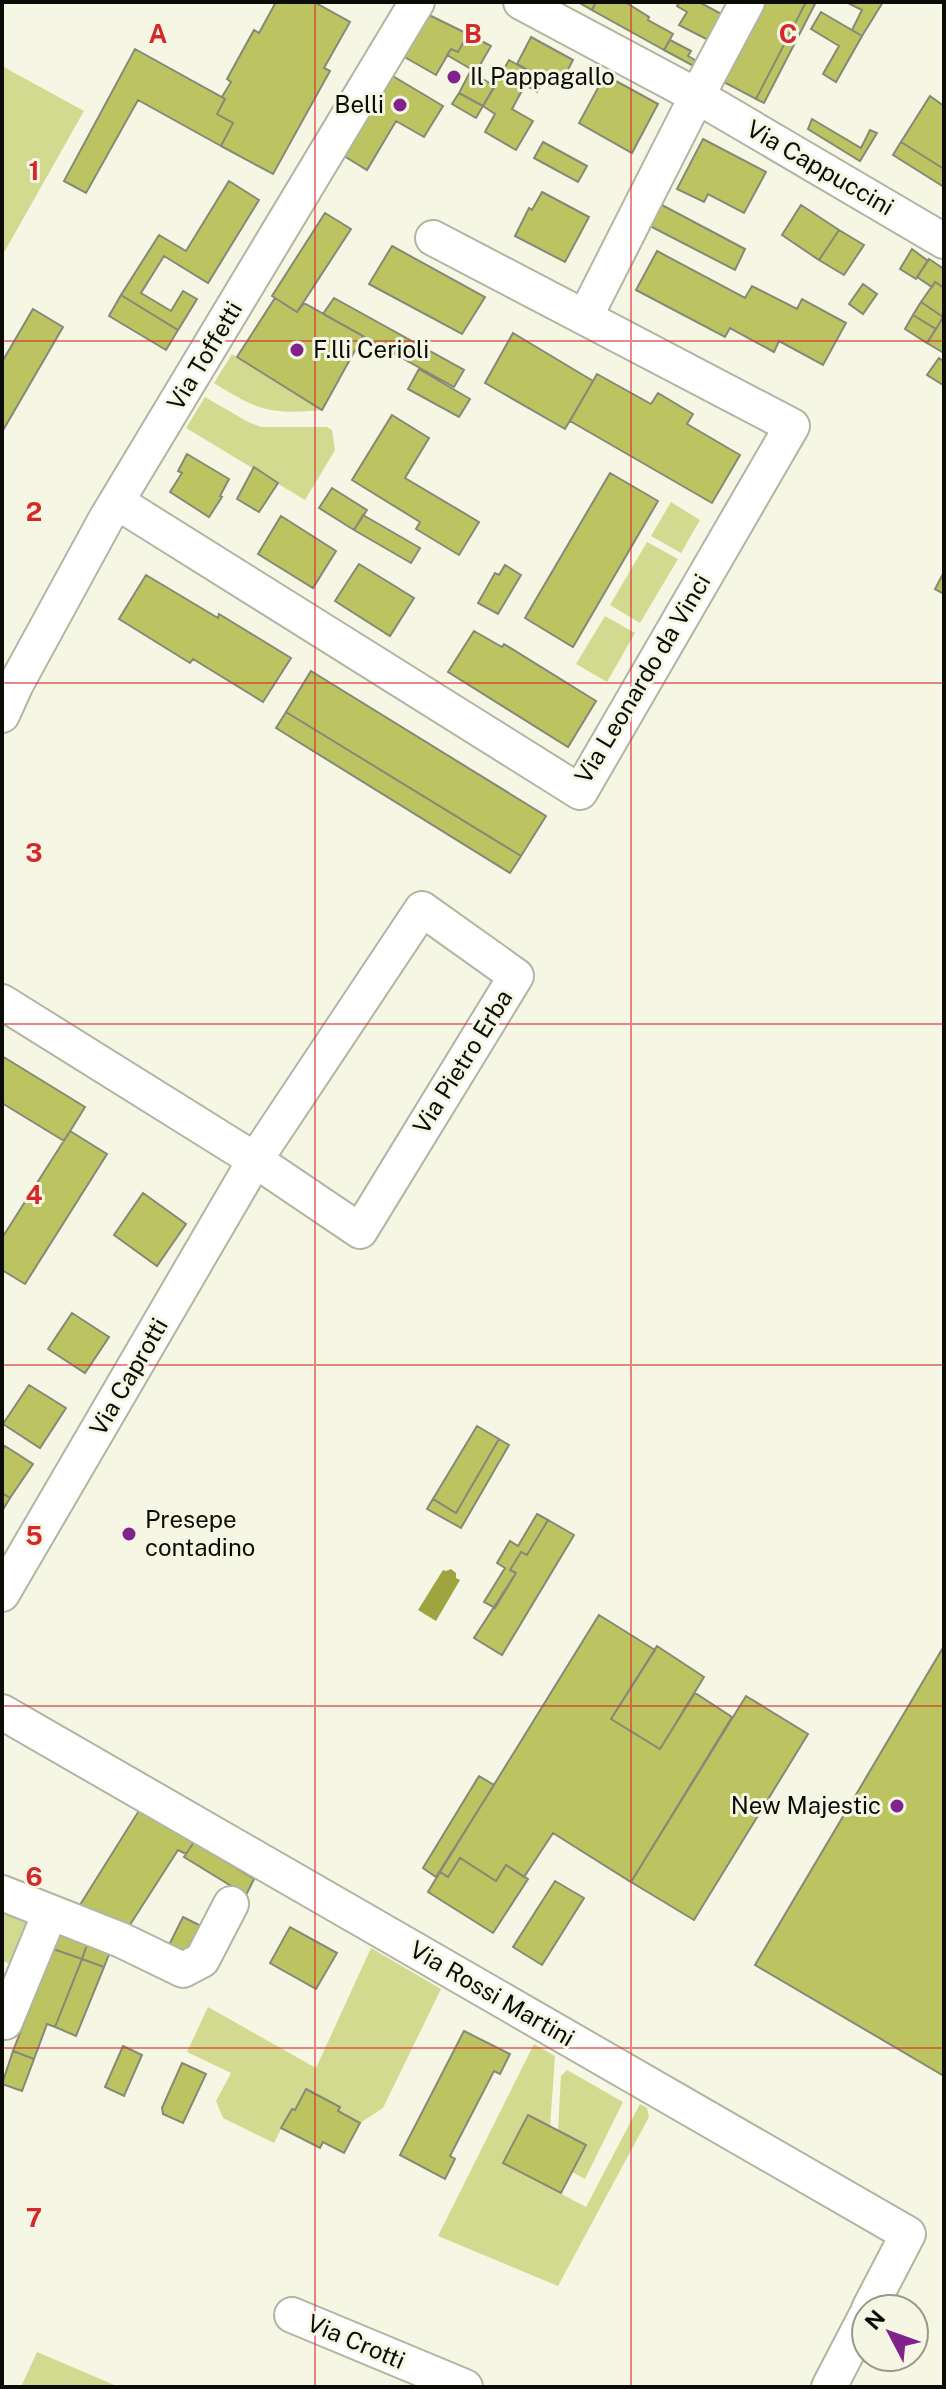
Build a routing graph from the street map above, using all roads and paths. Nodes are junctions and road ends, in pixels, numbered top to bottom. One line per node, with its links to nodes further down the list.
1 (417, 2): 8 (street, Via Toffetti)
2 (521, 2): 4 (street, Via Cappuccini)
3 (747, 2): 4 (street)
4 (697, 96): 6 (street, Via Cappuccini); 7 (street)
5 (433, 238): 7 (street, Via Leonardo da Vinci)
6 (944, 241)
7 (585, 317): 8 (street, Via Leonardo da Vinci)
8 (117, 502): 9 (street, Via Toffetti)
9 (2, 715)
10 (2, 1002): 11 (street, Via Pietro Erba)
11 (255, 1160): 11 (street, Via Pietro Erba); 12 (street, Via Caprotti)
12 (2, 1594)
13 (2, 1712): 18 (street, Via Rossi Martini)
14 (2, 1893): 16 (street)
15 (231, 1904): 16 (street)
16 (50, 1913): 17 (street)
17 (5, 2022)
18 (877, 2293)
19 (292, 2315): 21 (street, Via Crotti)
20 (850, 2347): 22 (street)
21 (465, 2387)
22 (829, 2387)

